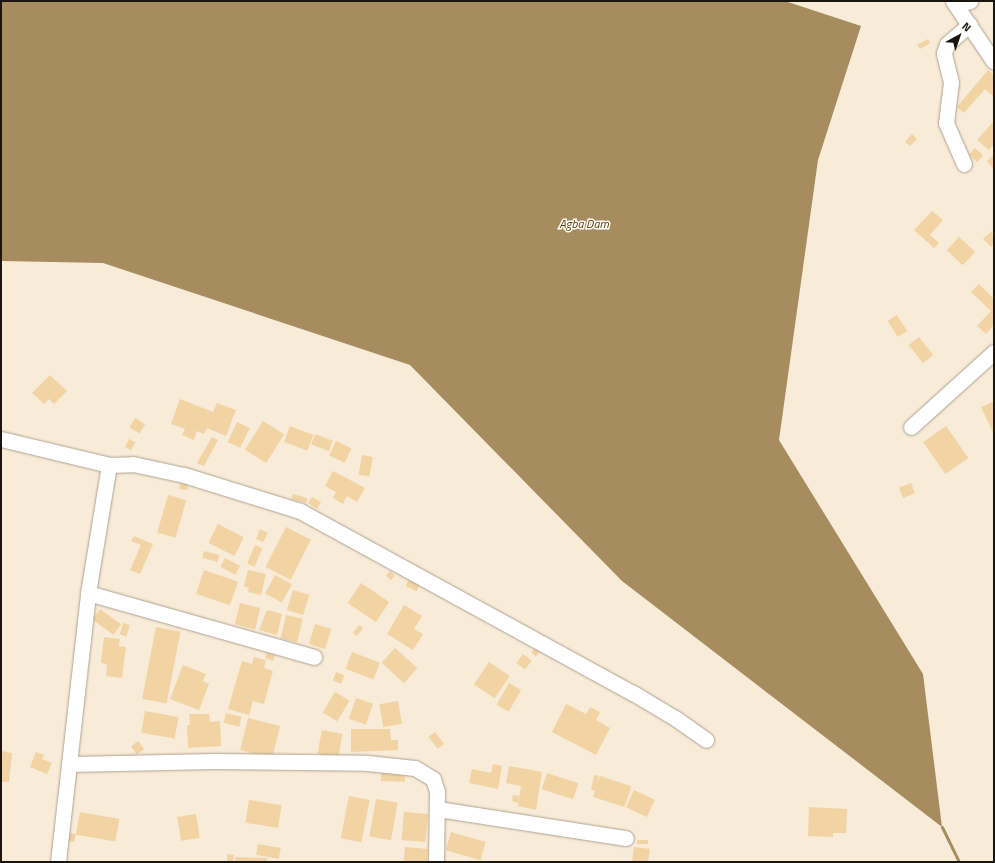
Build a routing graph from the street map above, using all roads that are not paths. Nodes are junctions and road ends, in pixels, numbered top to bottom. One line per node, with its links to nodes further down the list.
1 (970, 1): 2 (street)
2 (954, 3): 3 (street)
3 (970, 24): 4 (street); 5 (street)
4 (994, 62)
5 (964, 164)
6 (994, 352): 7 (street)
7 (911, 427)
8 (1, 439): 9 (street)
9 (109, 464): 10 (street); 12 (street)
10 (88, 593): 11 (street); 13 (street)
11 (314, 657)
12 (706, 740)
13 (70, 764): 14 (street); 16 (street)
14 (438, 809): 15 (street); 17 (street)
15 (626, 838)
16 (58, 862)
17 (436, 862)

